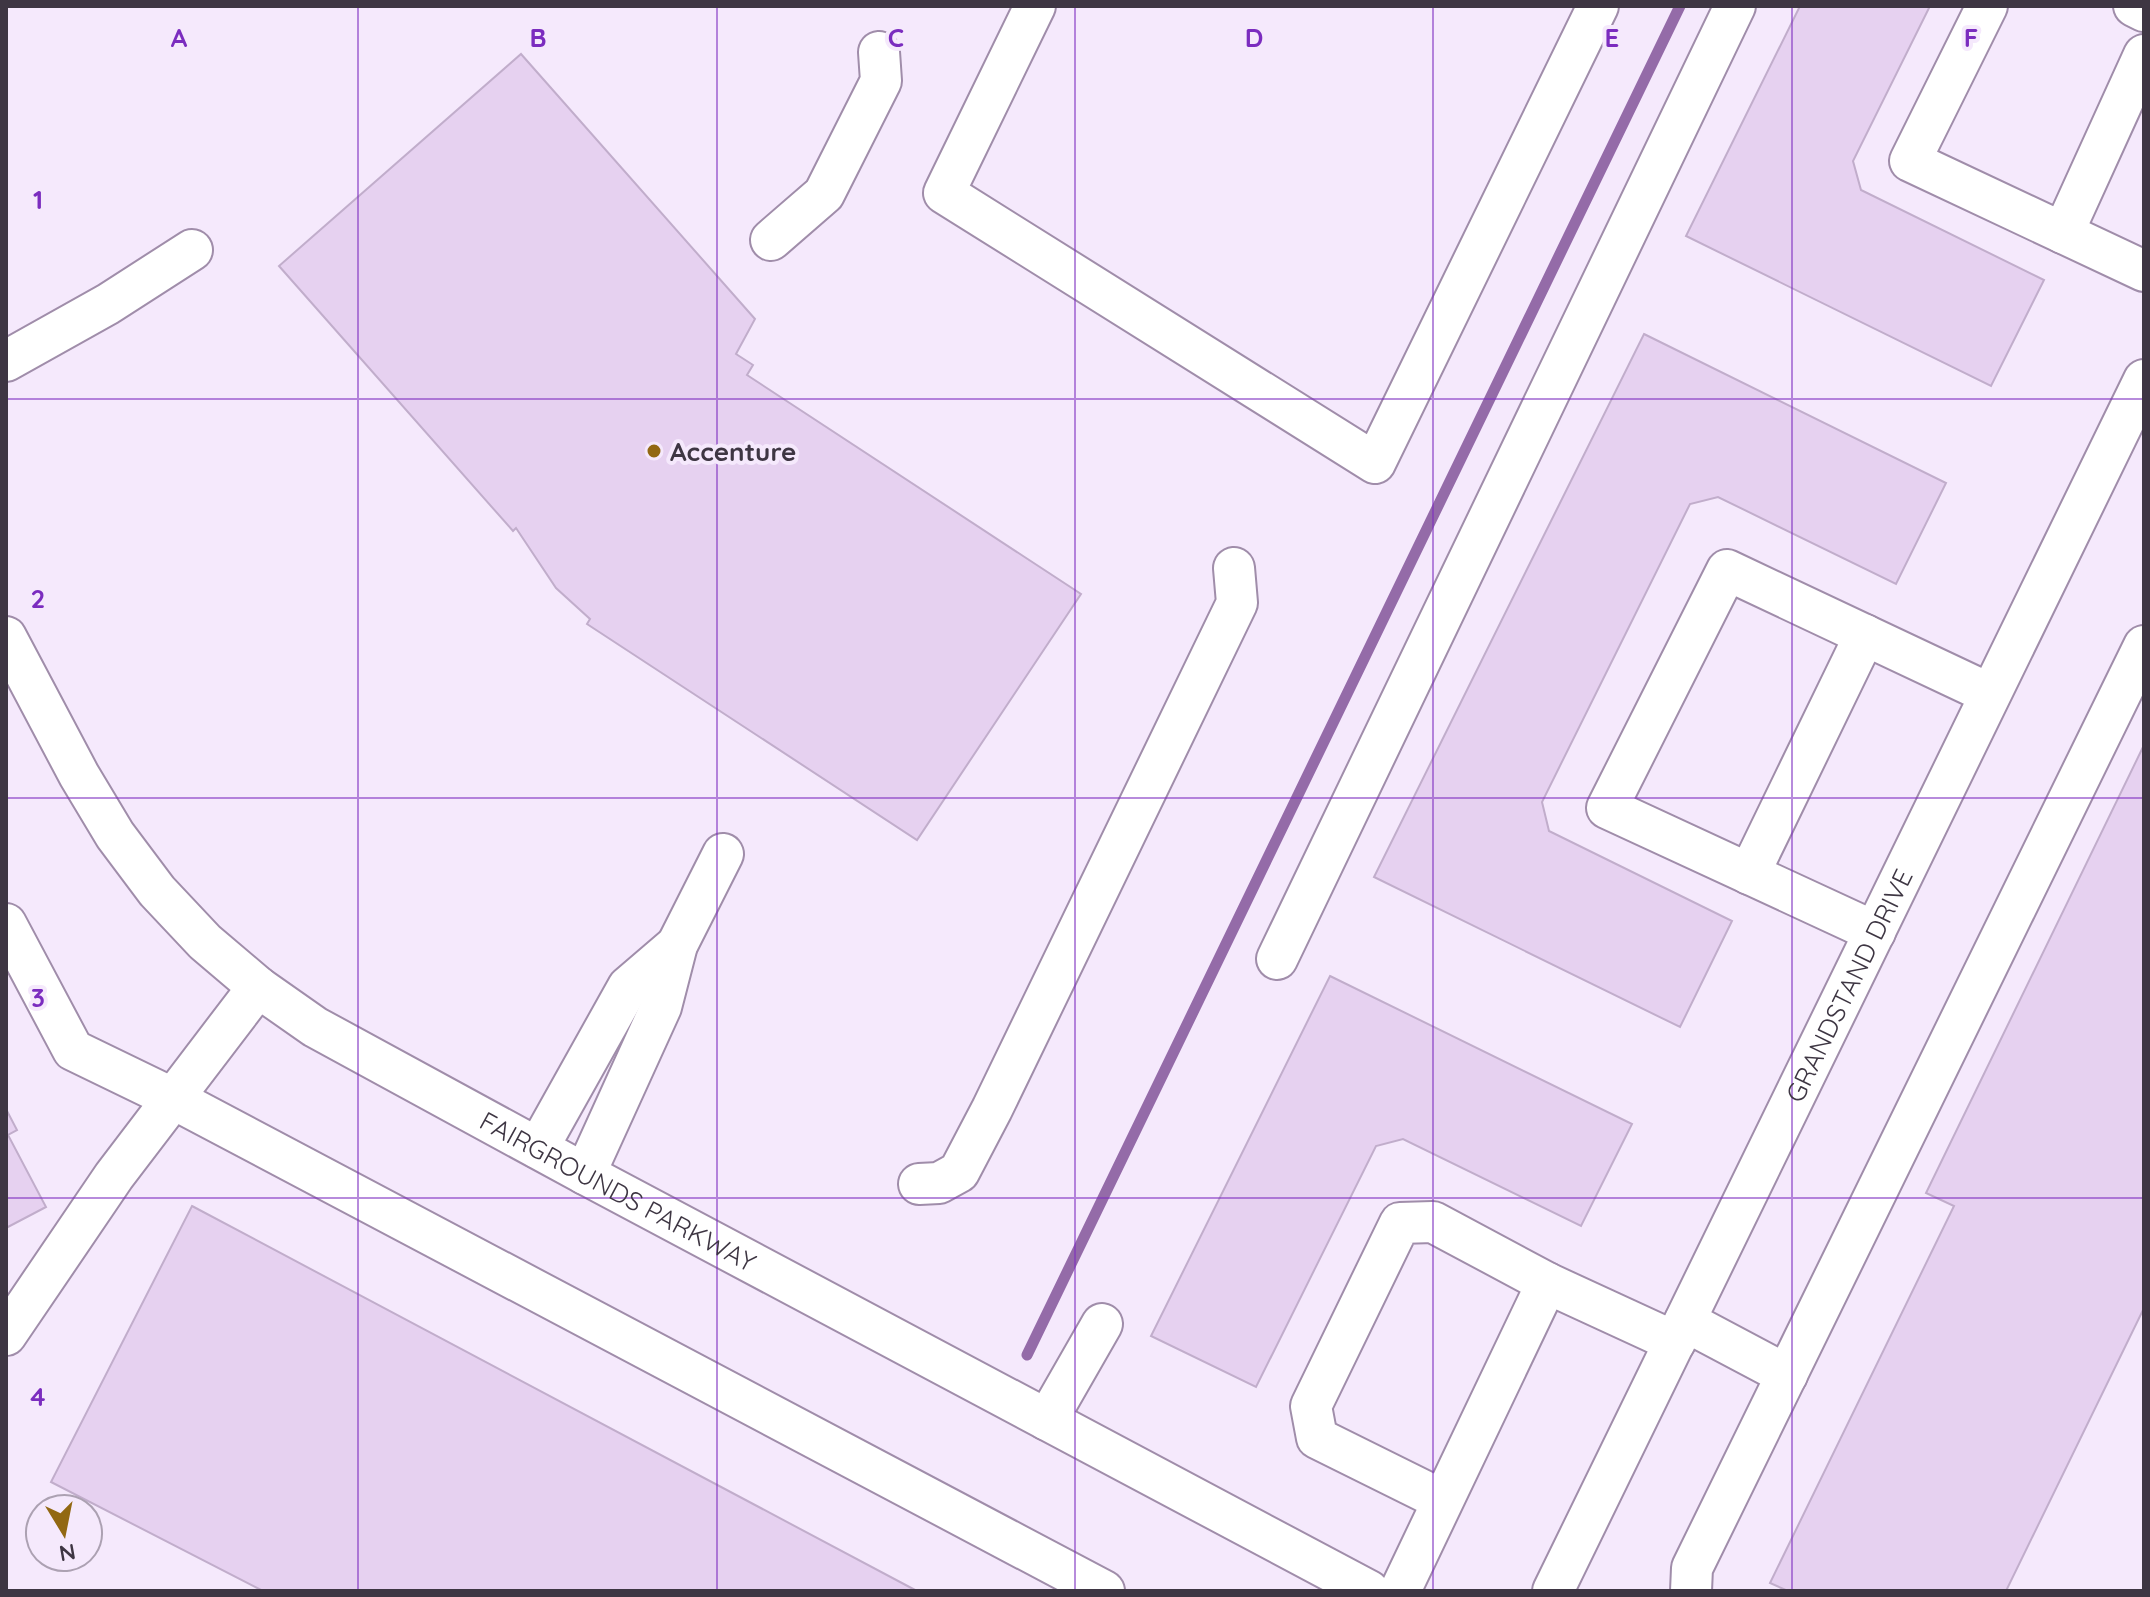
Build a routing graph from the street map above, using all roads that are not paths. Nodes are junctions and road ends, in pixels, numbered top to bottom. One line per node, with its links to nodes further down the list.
1 (1035, 6): 2 (street)
2 (1598, 6)
3 (1735, 6): 25 (street)
4 (1987, 6): 9 (street)
5 (2134, 6): 6 (street)
6 (2144, 11)
7 (879, 52): 10 (street)
8 (2144, 55): 9 (street)
9 (2063, 233): 12 (street)
10 (771, 240)
11 (192, 250): 13 (street)
12 (2144, 271)
13 (6, 361)
14 (2144, 380): 19 (street, GRANDSTAND DRIVE)
15 (1234, 568): 30 (street)
16 (1865, 635): 19 (street); 21 (street); 21 (street)
17 (6, 637): 26 (street, FAIRGROUNDS PARKWAY)
18 (2144, 646): 35 (street)
19 (1990, 694): 23 (street, GRANDSTAND DRIVE)
20 (723, 854): 24 (street)
21 (1749, 874): 23 (street)
22 (6, 924): 27 (street)
23 (1875, 932): 33 (street, GRANDSTAND DRIVE)
24 (677, 945): 28 (street); 29 (street)
25 (1277, 959)
26 (258, 987): 27 (street); 28 (street, FAIRGROUNDS PARKWAY)
27 (172, 1098): 34 (street); 38 (street)
28 (538, 1148): 29 (street, FAIRGROUNDS PARKWAY)
29 (585, 1174): 36 (street, FAIRGROUNDS PARKWAY)
30 (919, 1184)
31 (1547, 1283): 33 (street); 37 (street); 37 (street)
32 (1102, 1324): 36 (street)
33 (1680, 1331): 35 (street); 41 (street, GRANDSTAND DRIVE)
34 (6, 1335)
35 (1787, 1375): 42 (street)
36 (1047, 1420): 39 (street, FAIRGROUNDS PARKWAY)
37 (1442, 1500): 40 (street)
38 (1104, 1591)
39 (1369, 1591)
40 (1400, 1591)
41 (1553, 1591)
42 (1691, 1591)

